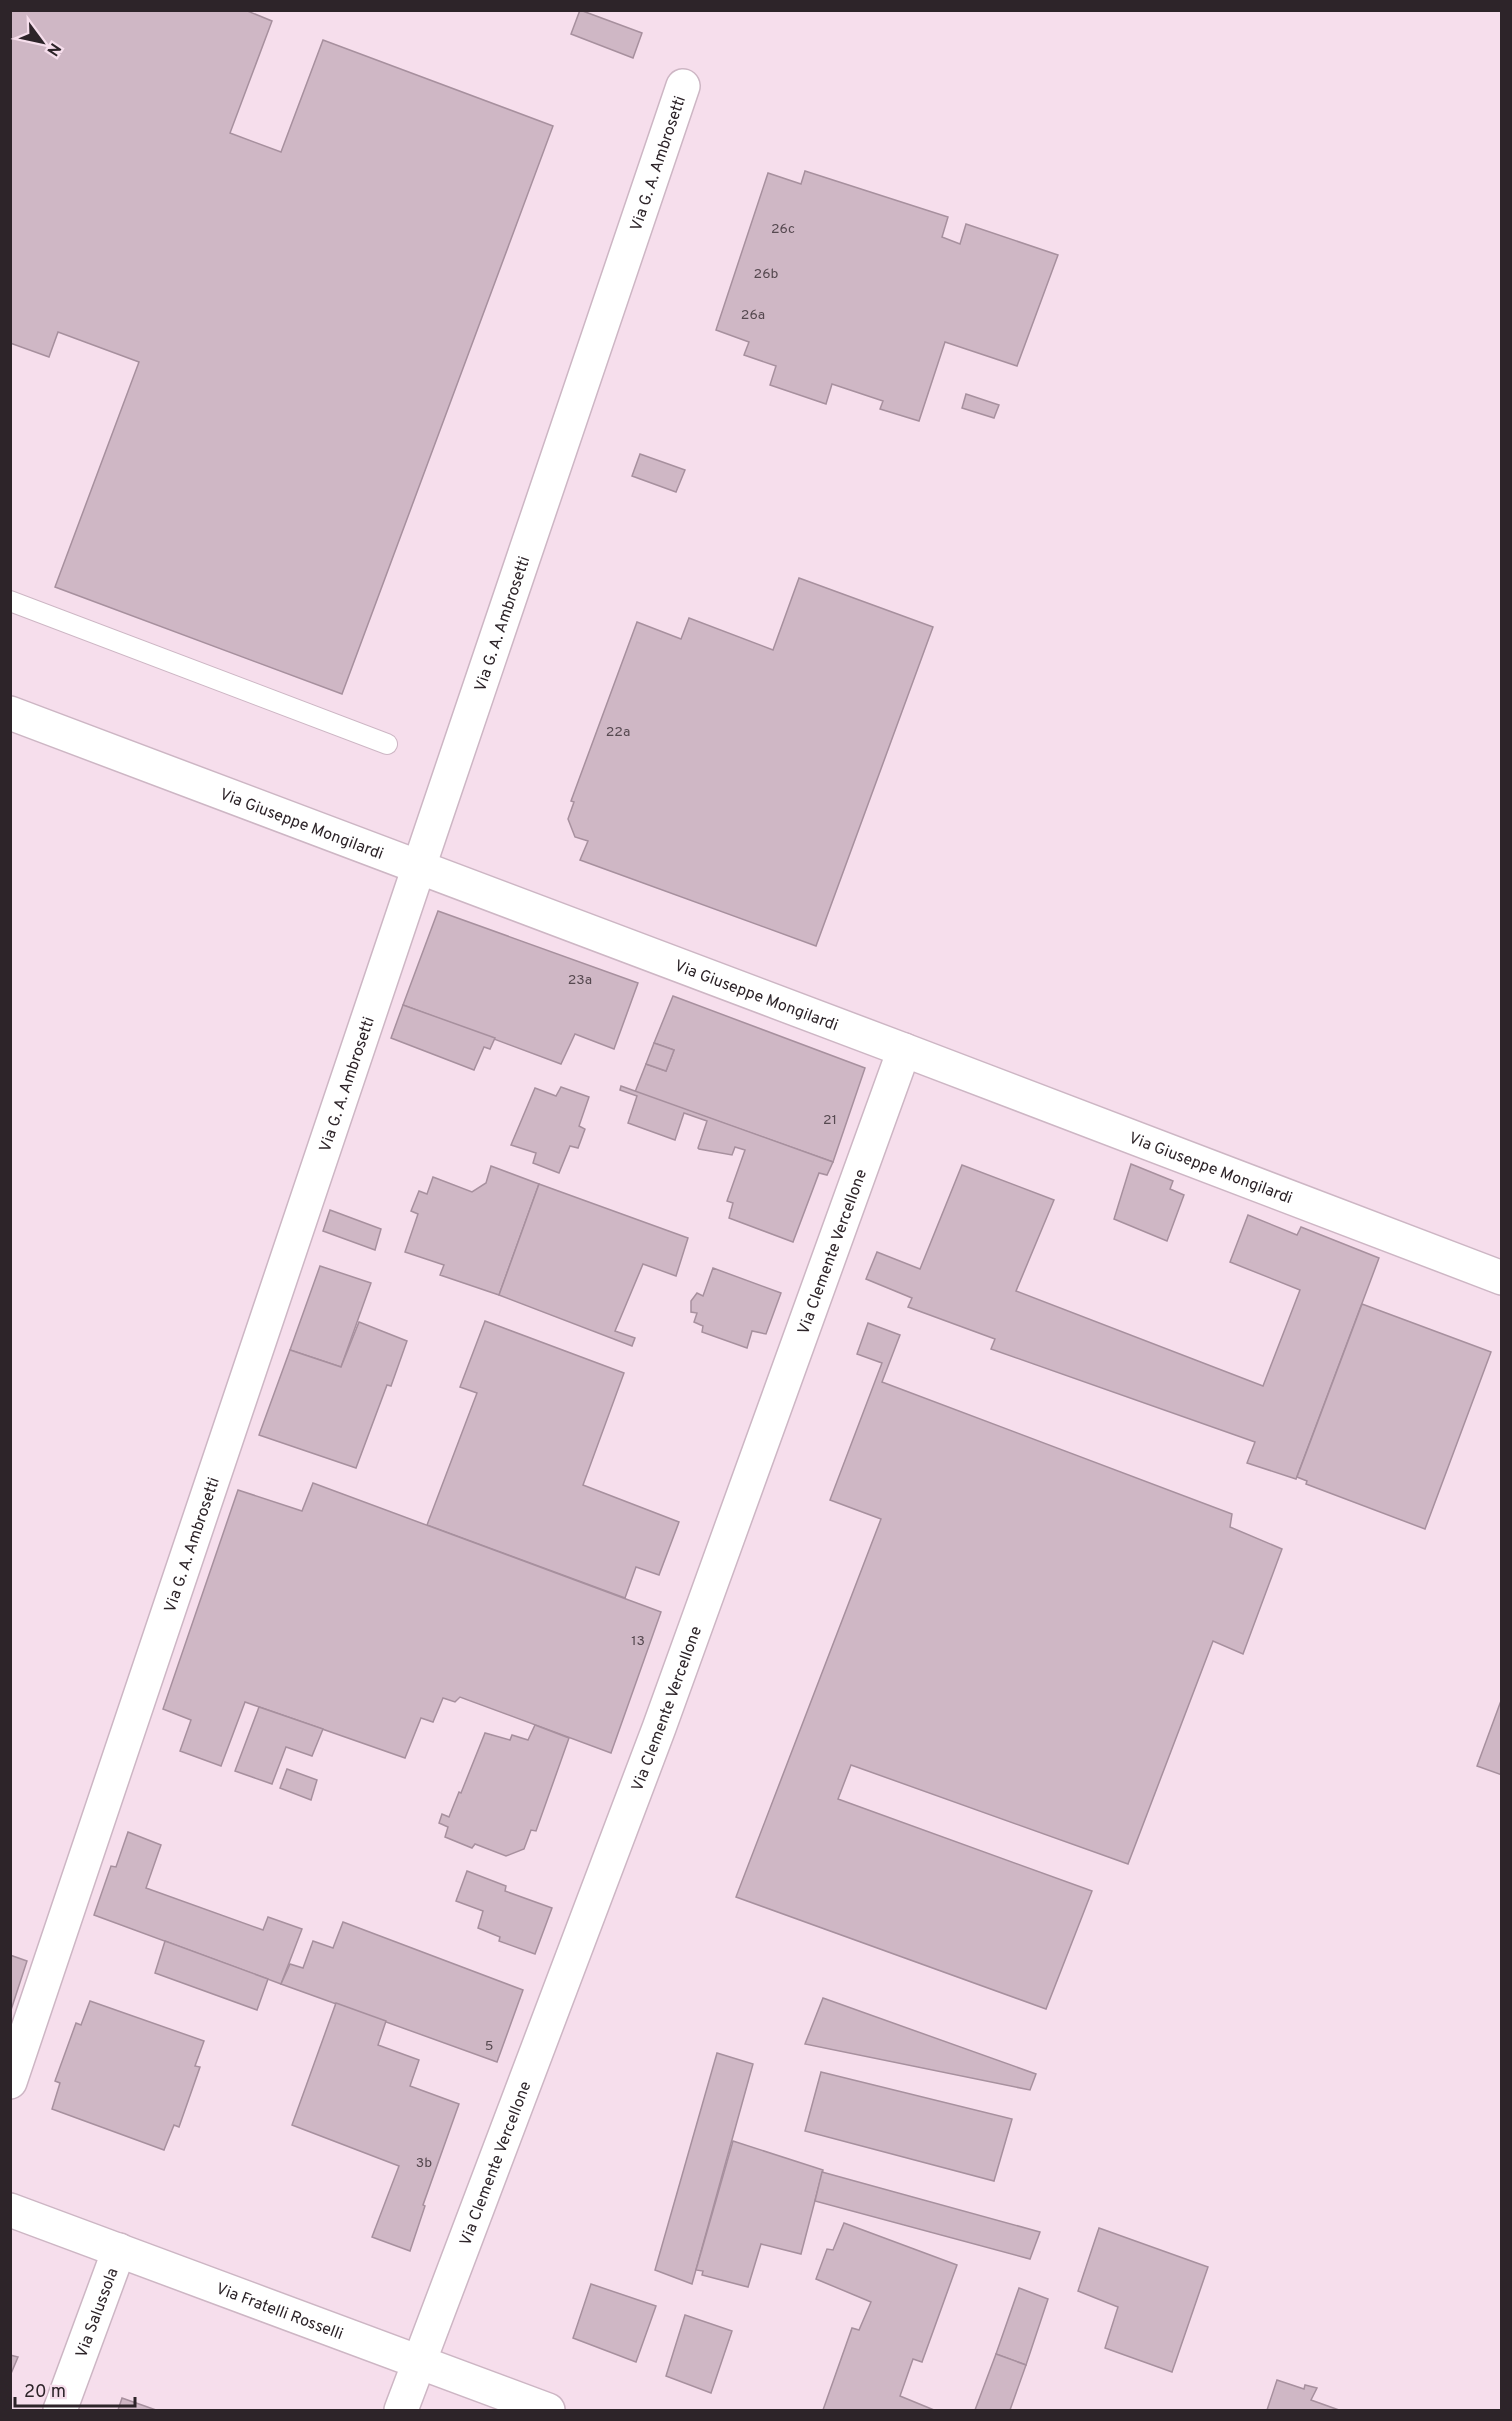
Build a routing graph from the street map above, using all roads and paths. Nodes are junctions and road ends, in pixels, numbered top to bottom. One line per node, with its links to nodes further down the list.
1 (683, 86): 5 (street, Via G. A. Ambrosetti)
2 (10, 601): 4 (lane)
3 (10, 713): 5 (street, Via Giuseppe Mongilardi)
4 (387, 744)
5 (418, 868): 6 (street, Via Giuseppe Mongilardi); 8 (street, Via G. A. Ambrosetti)
6 (904, 1050): 7 (street, Via Giuseppe Mongilardi); 11 (street, Via Clemente Vercellone)
7 (1502, 1278)
8 (10, 2082)
9 (10, 2210): 10 (street, Via Fratelli Rosselli)
10 (119, 2250): 11 (street, Via Fratelli Rosselli); 12 (street, Via Salussola)
11 (419, 2362): 13 (street, Via Clemente Vercellone); 14 (street, Via Fratelli Rosselli)
12 (60, 2410)
13 (401, 2410)
14 (548, 2410)

